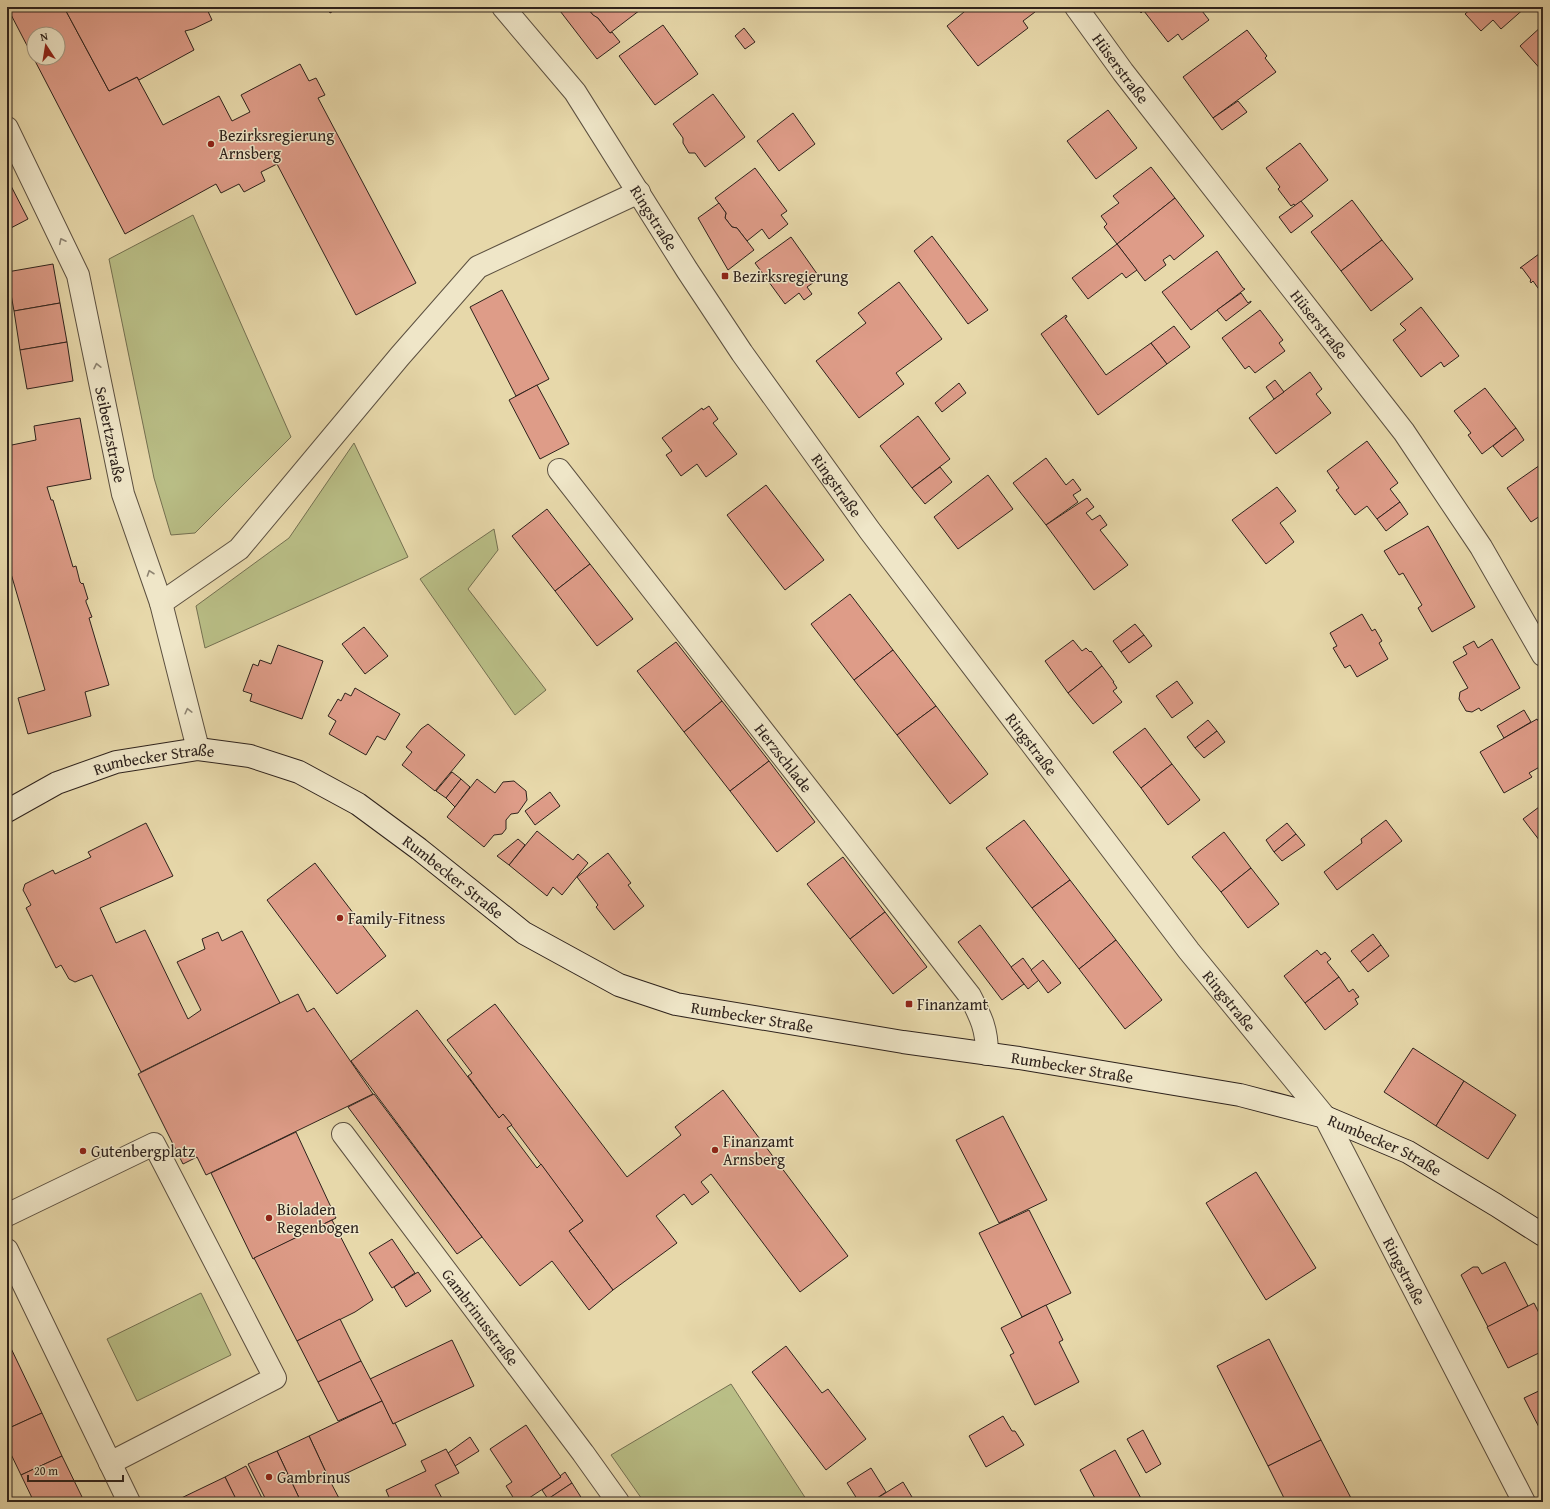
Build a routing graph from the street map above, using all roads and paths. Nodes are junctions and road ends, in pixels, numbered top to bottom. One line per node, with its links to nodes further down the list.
1 (503, 7): 4 (street, Ringstraße)
2 (1076, 7): 7 (street, Hüserstraße)
3 (7, 128): 6 (street, Seibertzstraße, one-way to 3)
4 (639, 192): 6 (street); 11 (street, Ringstraße)
5 (559, 470): 10 (street, Herzschlade)
6 (160, 603): 8 (street, Seibertzstraße, one-way to 6)
7 (1543, 655)
8 (198, 749): 9 (street, Rumbecker Straße); 10 (street, Rumbecker Straße)
9 (8, 809)
10 (987, 1054): 11 (street, Rumbecker Straße)
11 (1325, 1117): 14 (street, Rumbecker Straße); 19 (street, Ringstraße)
12 (342, 1134): 18 (street, Gambrinusstraße)
13 (7, 1215): 16 (street)
14 (1543, 1235)
15 (7, 1250): 16 (street)
16 (110, 1463): 17 (street)
17 (129, 1502)
18 (618, 1502)
19 (1524, 1502)

